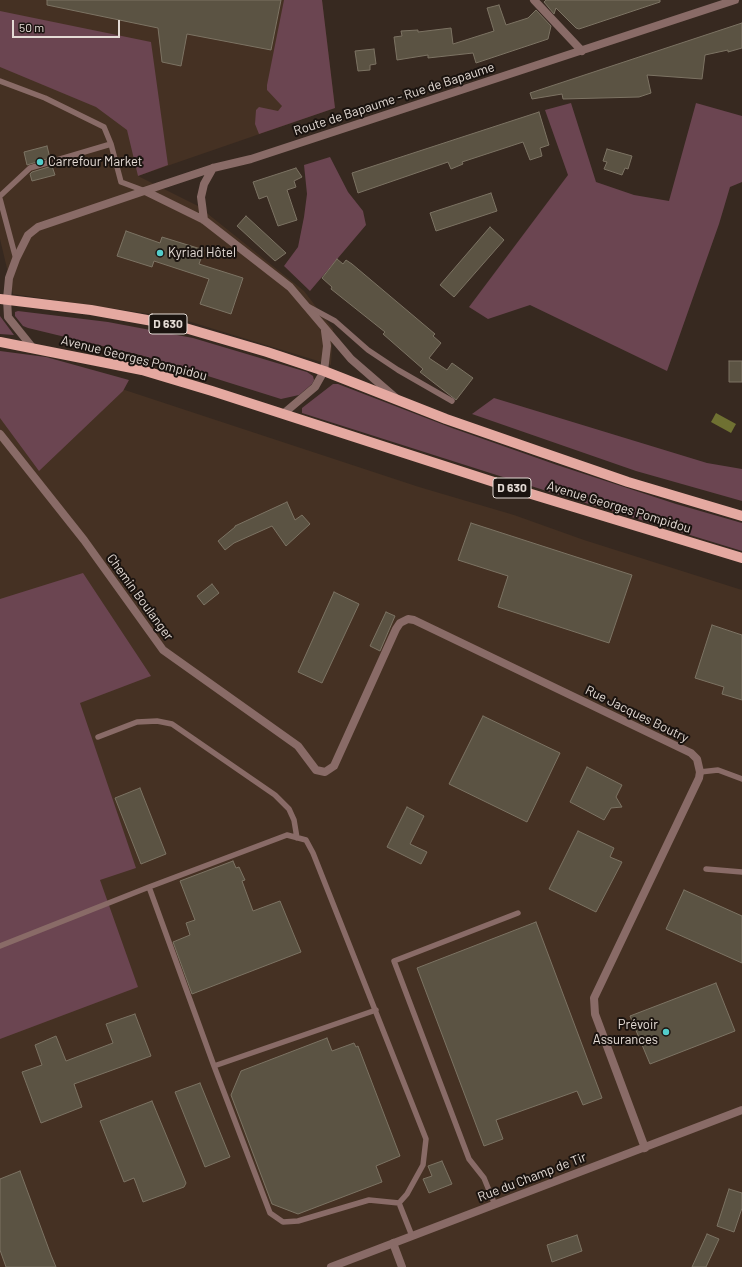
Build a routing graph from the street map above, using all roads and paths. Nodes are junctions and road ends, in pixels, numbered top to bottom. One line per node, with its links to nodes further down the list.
1 (534, 0): 3 (street)
2 (735, 0): 3 (street, Route de Bapaume - Rue de Bapaume)
3 (582, 51): 6 (street, Route de Bapaume - Rue de Bapaume)
4 (0, 80): 5 (lane)
5 (111, 144): 7 (lane); 8 (lane)
6 (213, 168): 7 (street, Route de Bapaume - Rue de Bapaume); 10 (street)
7 (145, 191): 10 (street); 11 (street, Route de Bapaume - Rue de Bapaume)
8 (0, 196)
9 (0, 199): 11 (lane)
10 (204, 220): 15 (street)
11 (16, 258): 12 (street)
12 (8, 278): 13 (street); 14 (street)
13 (0, 282)
14 (3, 299): 18 (street); 19 (main road, Avenue Georges Pompidou / D 630)
15 (307, 306): 16 (street); 21 (lane)
16 (325, 331): 19 (street); 20 (street)
17 (0, 342): 18 (main road, Avenue Georges Pompidou / D 630)
18 (32, 347): 22 (main road, Avenue Georges Pompidou / D 630)
19 (324, 371): 20 (main road, Avenue Georges Pompidou / D 630); 22 (street)
20 (397, 398): 24 (main road, Avenue Georges Pompidou / D 630)
21 (452, 401)
22 (283, 414): 25 (main road, Avenue Georges Pompidou / D 630)
23 (0, 434): 27 (street, Chemin Boulanger)
24 (742, 516)
25 (742, 558)
26 (98, 737): 30 (lane)
27 (325, 772): 28 (street, Rue Jacques Boutry)
28 (700, 772): 29 (lane); 39 (street)
29 (742, 779)
30 (297, 838): 33 (lane); 36 (lane)
31 (706, 869): 32 (lane)
32 (742, 872)
33 (149, 887): 35 (lane); 37 (lane)
34 (518, 913): 41 (lane)
35 (0, 946)
36 (376, 1010): 37 (lane); 40 (lane)
37 (214, 1066): 40 (lane)
38 (742, 1110): 39 (street, Rue du Champ de Tir)
39 (645, 1148): 41 (street, Rue du Champ de Tir)
40 (399, 1203): 42 (lane)
41 (495, 1205): 42 (street, Rue du Champ de Tir)
42 (412, 1236): 43 (street, Rue du Champ de Tir)
43 (393, 1243): 44 (street, Rue du Champ de Tir); 45 (street)
44 (331, 1267)
45 (402, 1267)

